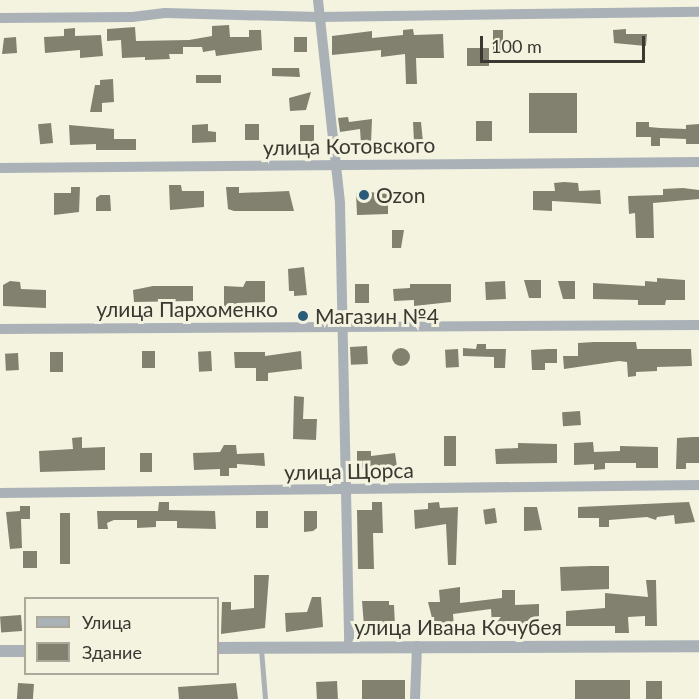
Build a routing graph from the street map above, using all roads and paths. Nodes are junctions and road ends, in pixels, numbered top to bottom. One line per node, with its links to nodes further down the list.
1 (318, 0): 3 (street)
2 (699, 12): 3 (street)
3 (319, 17): 4 (street); 6 (street)
4 (0, 18)
5 (699, 162): 6 (street, улица Котовского)
6 (336, 166): 7 (street, улица Котовского); 9 (street)
7 (0, 168)
8 (699, 325): 9 (street, улица Пархоменко)
9 (340, 328): 10 (street, улица Пархоменко); 12 (street)
10 (0, 329)
11 (699, 485): 12 (street, улица Щорса)
12 (345, 491): 13 (street, улица Щорса); 16 (street)
13 (0, 493)
14 (417, 646): 15 (street, улица Ивана Кочубея); 16 (street, улица Ивана Кочубея); 22 (street)
15 (699, 646)
16 (349, 647): 18 (street, улица Ивана Кочубея)
17 (219, 648): 18 (street, улица Ивана Кочубея)
18 (261, 648): 21 (lane)
19 (0, 651): 20 (street)
20 (24, 651)
21 (265, 699)
22 (416, 699)

